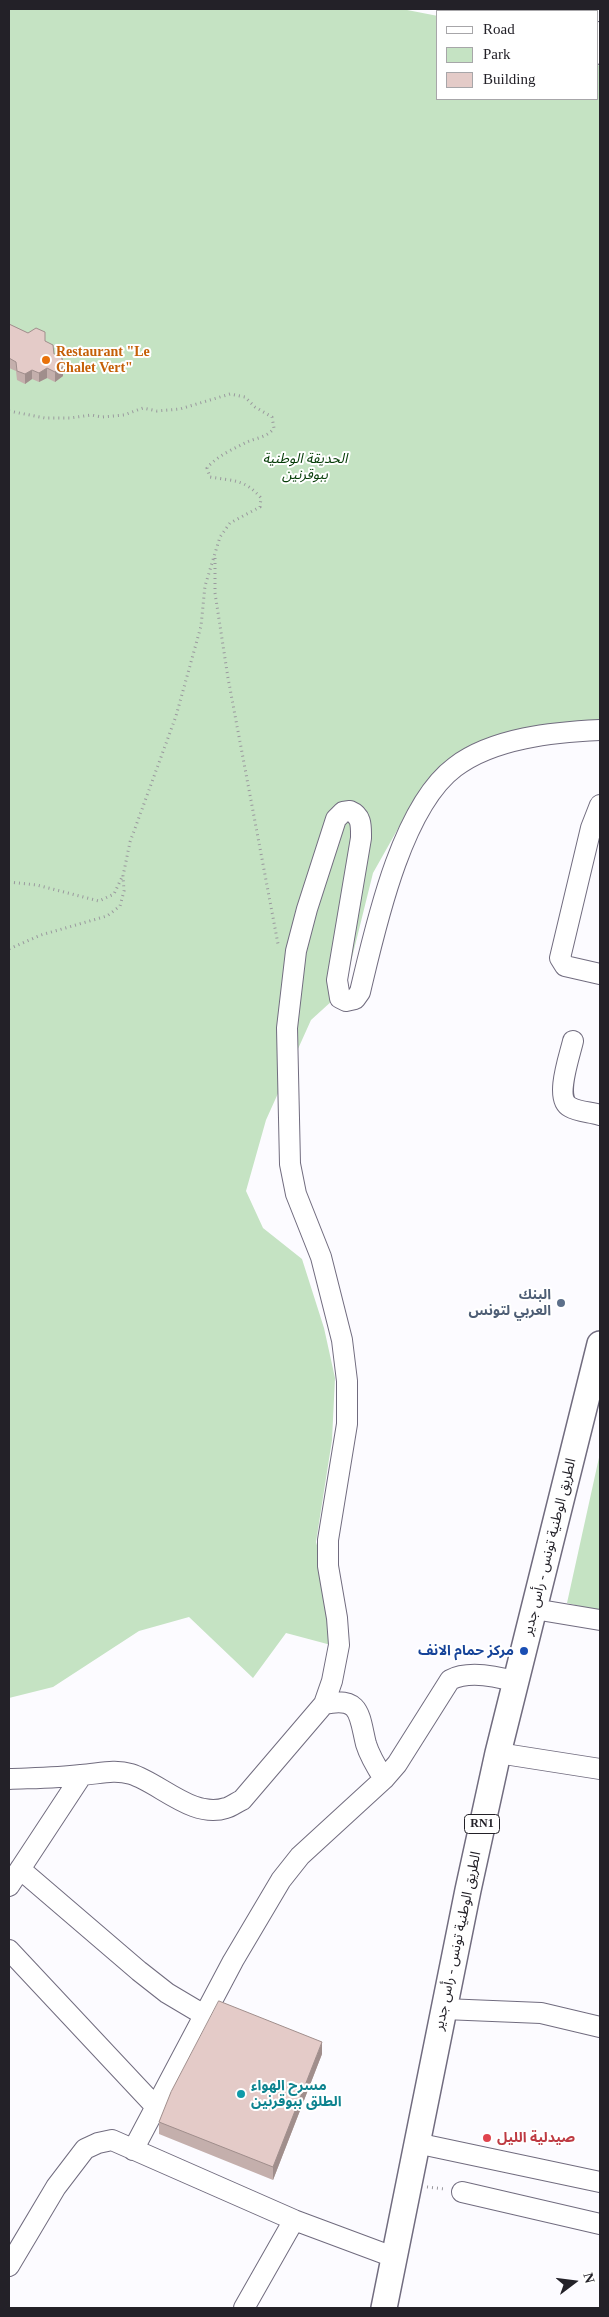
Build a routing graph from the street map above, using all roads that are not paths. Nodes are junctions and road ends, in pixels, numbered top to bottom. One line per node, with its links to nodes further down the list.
1 (568, 9): 2 (street)
2 (574, 10)
3 (600, 730): 14 (street)
4 (600, 804): 5 (street)
5 (595, 829): 6 (street)
6 (600, 974)
7 (573, 1041): 8 (street)
8 (600, 1115)
9 (600, 1344): 10 (main road, الطريق الوطنية تونس - رأس جدير / RN1)
10 (595, 1389): 11 (main road, الطريق الوطنية تونس - رأس جدير / RN1)
11 (534, 1610): 12 (street); 13 (main road, الطريق الوطنية تونس - رأس جدير / RN1)
12 (600, 1620)
13 (516, 1682): 15 (main road, الطريق الوطنية تونس - رأس جدير / RN1); 19 (street)
14 (324, 1704): 17 (street); 19 (street)
15 (498, 1753): 16 (street); 22 (main road, الطريق الوطنية تونس - رأس جدير / RN1)
16 (600, 1770)
17 (82, 1775): 18 (street); 20 (street)
18 (9, 1779)
19 (384, 1779): 23 (street)
20 (14, 1877): 23 (street)
21 (9, 1950): 25 (street)
22 (444, 2009): 24 (street); 26 (main road, الطريق الوطنية تونس - رأس جدير / RN1)
23 (204, 2015): 25 (street)
24 (600, 2027)
25 (156, 2107): 27 (street)
26 (416, 2143): 28 (street); 32 (main road, الطريق الوطنية تونس - رأس جدير / RN1)
27 (132, 2150): 30 (street); 33 (street)
28 (600, 2182)
29 (462, 2192): 31 (street)
30 (294, 2220): 32 (street); 34 (street)
31 (600, 2224)
32 (396, 2258): 35 (main road, الطريق الوطنية تونس - رأس جدير / RN1)
33 (9, 2266)
34 (244, 2308)
35 (384, 2308)

